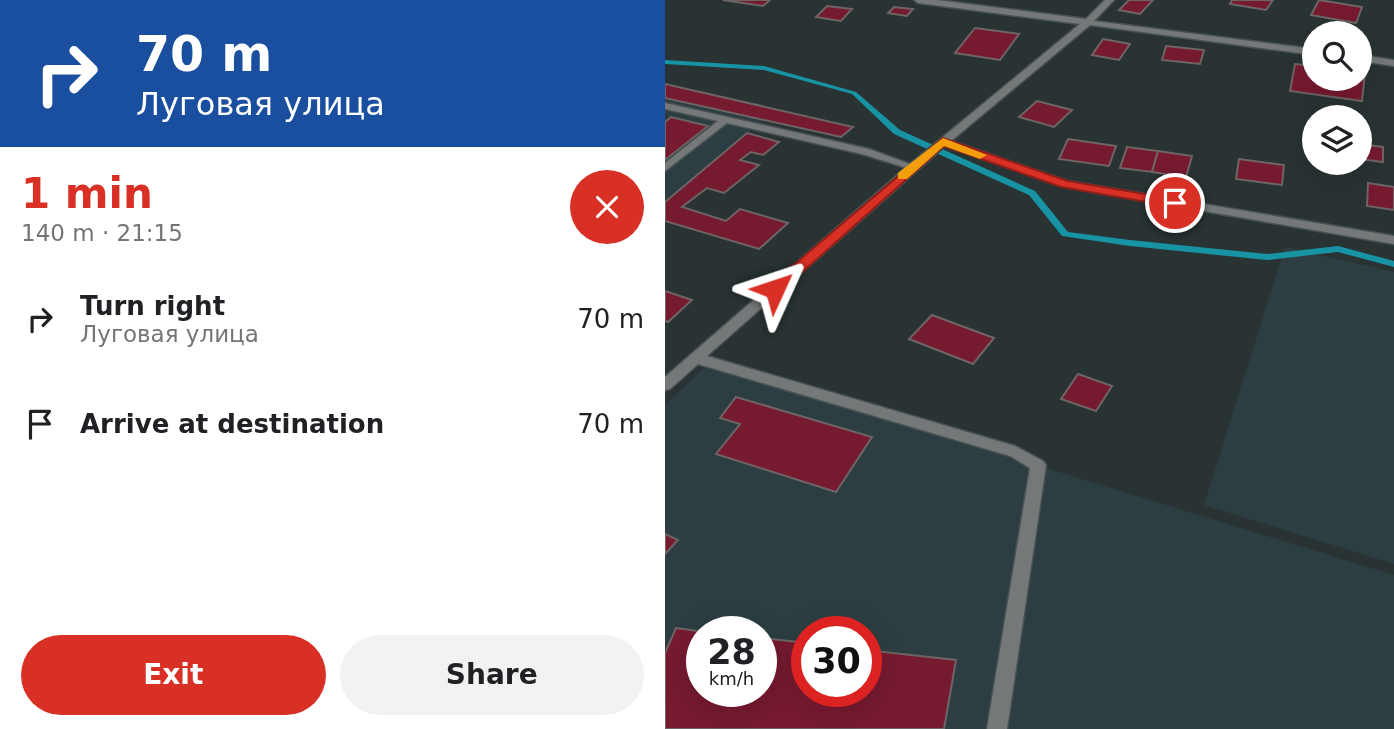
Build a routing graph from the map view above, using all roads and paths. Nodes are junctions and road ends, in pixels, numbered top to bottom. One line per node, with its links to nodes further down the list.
1 (918, 0): 3 (street)
2 (1110, 0): 3 (street)
3 (1087, 23): 4 (street); 9 (street)
4 (1302, 50)
5 (1372, 60): 6 (street)
6 (1394, 63)
7 (666, 108): 8 (street)
8 (725, 120): 10 (street); 11 (street)
9 (943, 142): 10 (street); 12 (street)
10 (913, 167): 13 (street)
11 (665, 168)
12 (1394, 240)
13 (696, 358): 14 (street); 15 (street)
14 (665, 385)
15 (997, 729)

